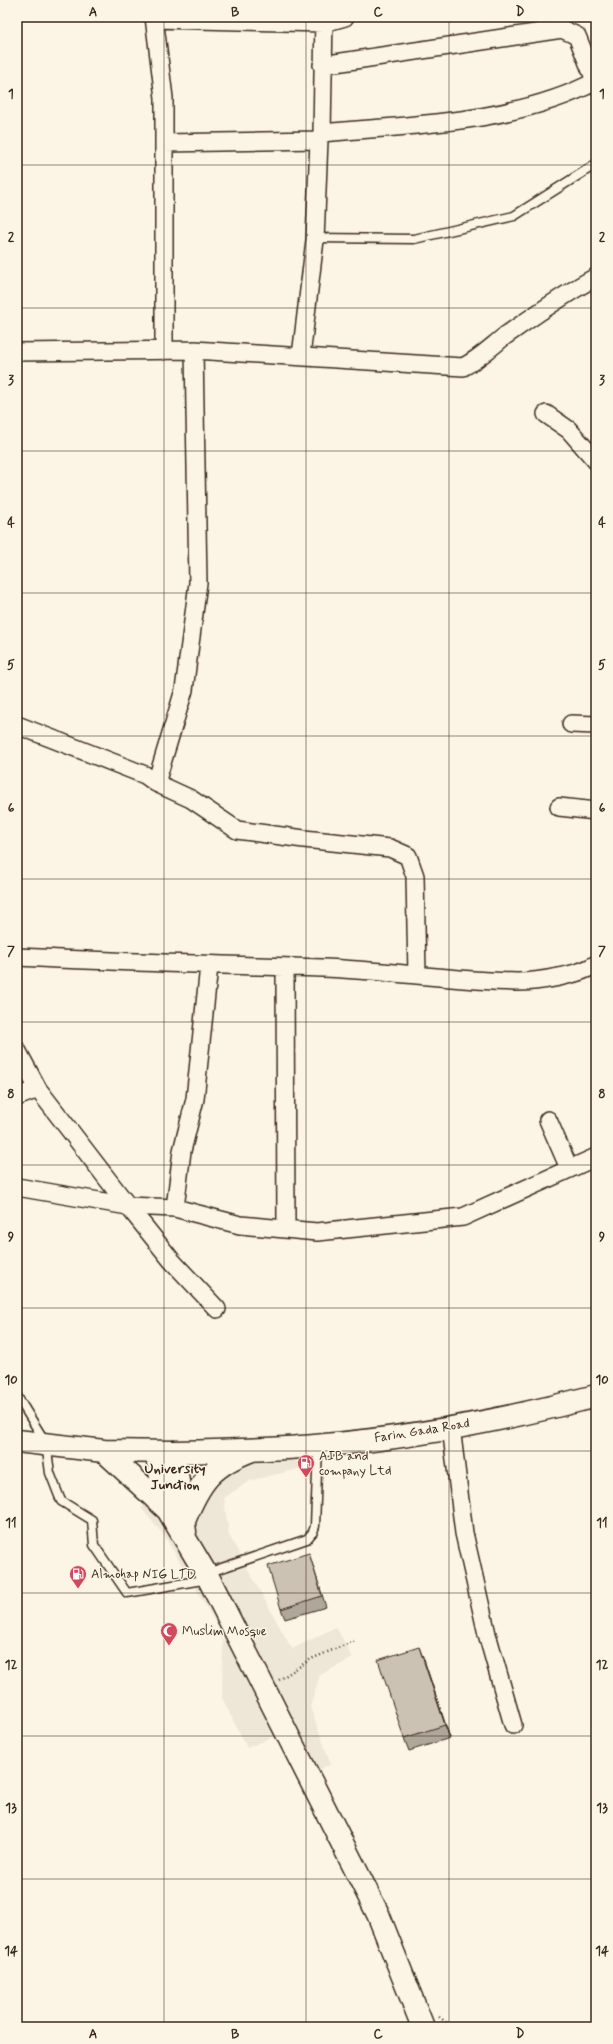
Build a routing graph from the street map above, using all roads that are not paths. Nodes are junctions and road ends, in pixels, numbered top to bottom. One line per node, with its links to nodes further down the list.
1 (345, 17): 3 (street)
2 (154, 18): 3 (street); 7 (street)
3 (324, 20): 4 (street)
4 (322, 65): 5 (street); 6 (street)
5 (596, 82): 6 (street)
6 (320, 137): 7 (street); 9 (street)
7 (166, 143): 12 (street)
8 (596, 164): 9 (lane)
9 (314, 238): 14 (street)
10 (596, 277): 14 (street)
11 (194, 350): 12 (street); 14 (street); 20 (street)
12 (164, 351): 13 (street)
13 (17, 352)
14 (301, 356)
15 (546, 414): 16 (street)
16 (596, 461)
17 (571, 724): 19 (street)
18 (17, 725): 20 (street)
19 (596, 725)
20 (156, 783): 27 (street)
21 (559, 807): 22 (street)
22 (596, 811)
23 (17, 957): 25 (street)
24 (596, 964): 27 (street)
25 (209, 966): 26 (street); 36 (street)
26 (286, 968): 27 (street); 37 (street)
27 (417, 975)
28 (17, 1050): 29 (street)
29 (38, 1089): 30 (street); 35 (street)
30 (17, 1097)
31 (548, 1120): 33 (street)
32 (596, 1157): 33 (street)
33 (569, 1168): 37 (street)
34 (17, 1187): 35 (street)
35 (128, 1206): 36 (street); 38 (street)
36 (174, 1208): 37 (street)
37 (286, 1229)
38 (217, 1309)
39 (17, 1396): 43 (lane)
40 (596, 1396): 41 (main road, Farin Gada Road)
41 (451, 1427): 44 (main road, Farin Gada Road); 50 (street)
42 (17, 1441): 43 (main road, Farin Gada Road)
43 (46, 1443): 46 (main road, Farin Gada Road); 49 (lane)
44 (318, 1446): 45 (main road, Farin Gada Road); 49 (lane)
45 (252, 1450): 47 (main road, Farin Gada Road); 48 (main road)
46 (104, 1451): 47 (main road, Farin Gada Road); 48 (main road)
47 (165, 1453): 48 (main road)
48 (179, 1523): 49 (main road)
49 (207, 1576): 51 (main road)
50 (512, 1725)
51 (423, 2027)

